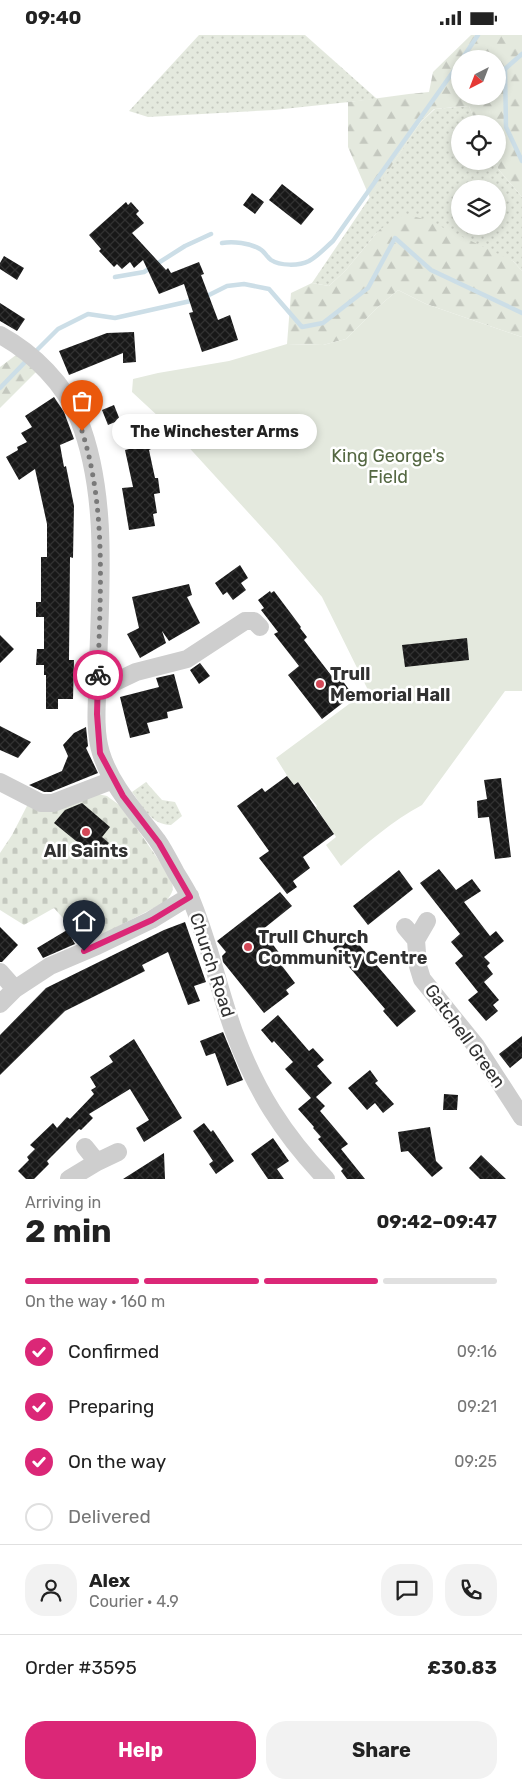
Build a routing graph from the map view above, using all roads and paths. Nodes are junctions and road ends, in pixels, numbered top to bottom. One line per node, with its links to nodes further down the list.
1 (0, 335): 3 (street, Church Road)
2 (260, 627): 3 (street)
3 (98, 682): 4 (street, Church Road)
4 (113, 780): 5 (street); 6 (street, Church Road)
5 (0, 782)
6 (190, 897): 9 (street); 17 (street, Church Road)
7 (427, 921): 11 (street, Gatchell Green)
8 (0, 972): 9 (street)
9 (15, 989): 10 (street)
10 (0, 1004)
11 (517, 1098): 12 (street, Gatchell Green)
12 (522, 1117)
13 (85, 1147): 15 (street)
14 (118, 1152): 15 (street)
15 (97, 1162): 16 (street)
16 (69, 1179)
17 (326, 1179)

